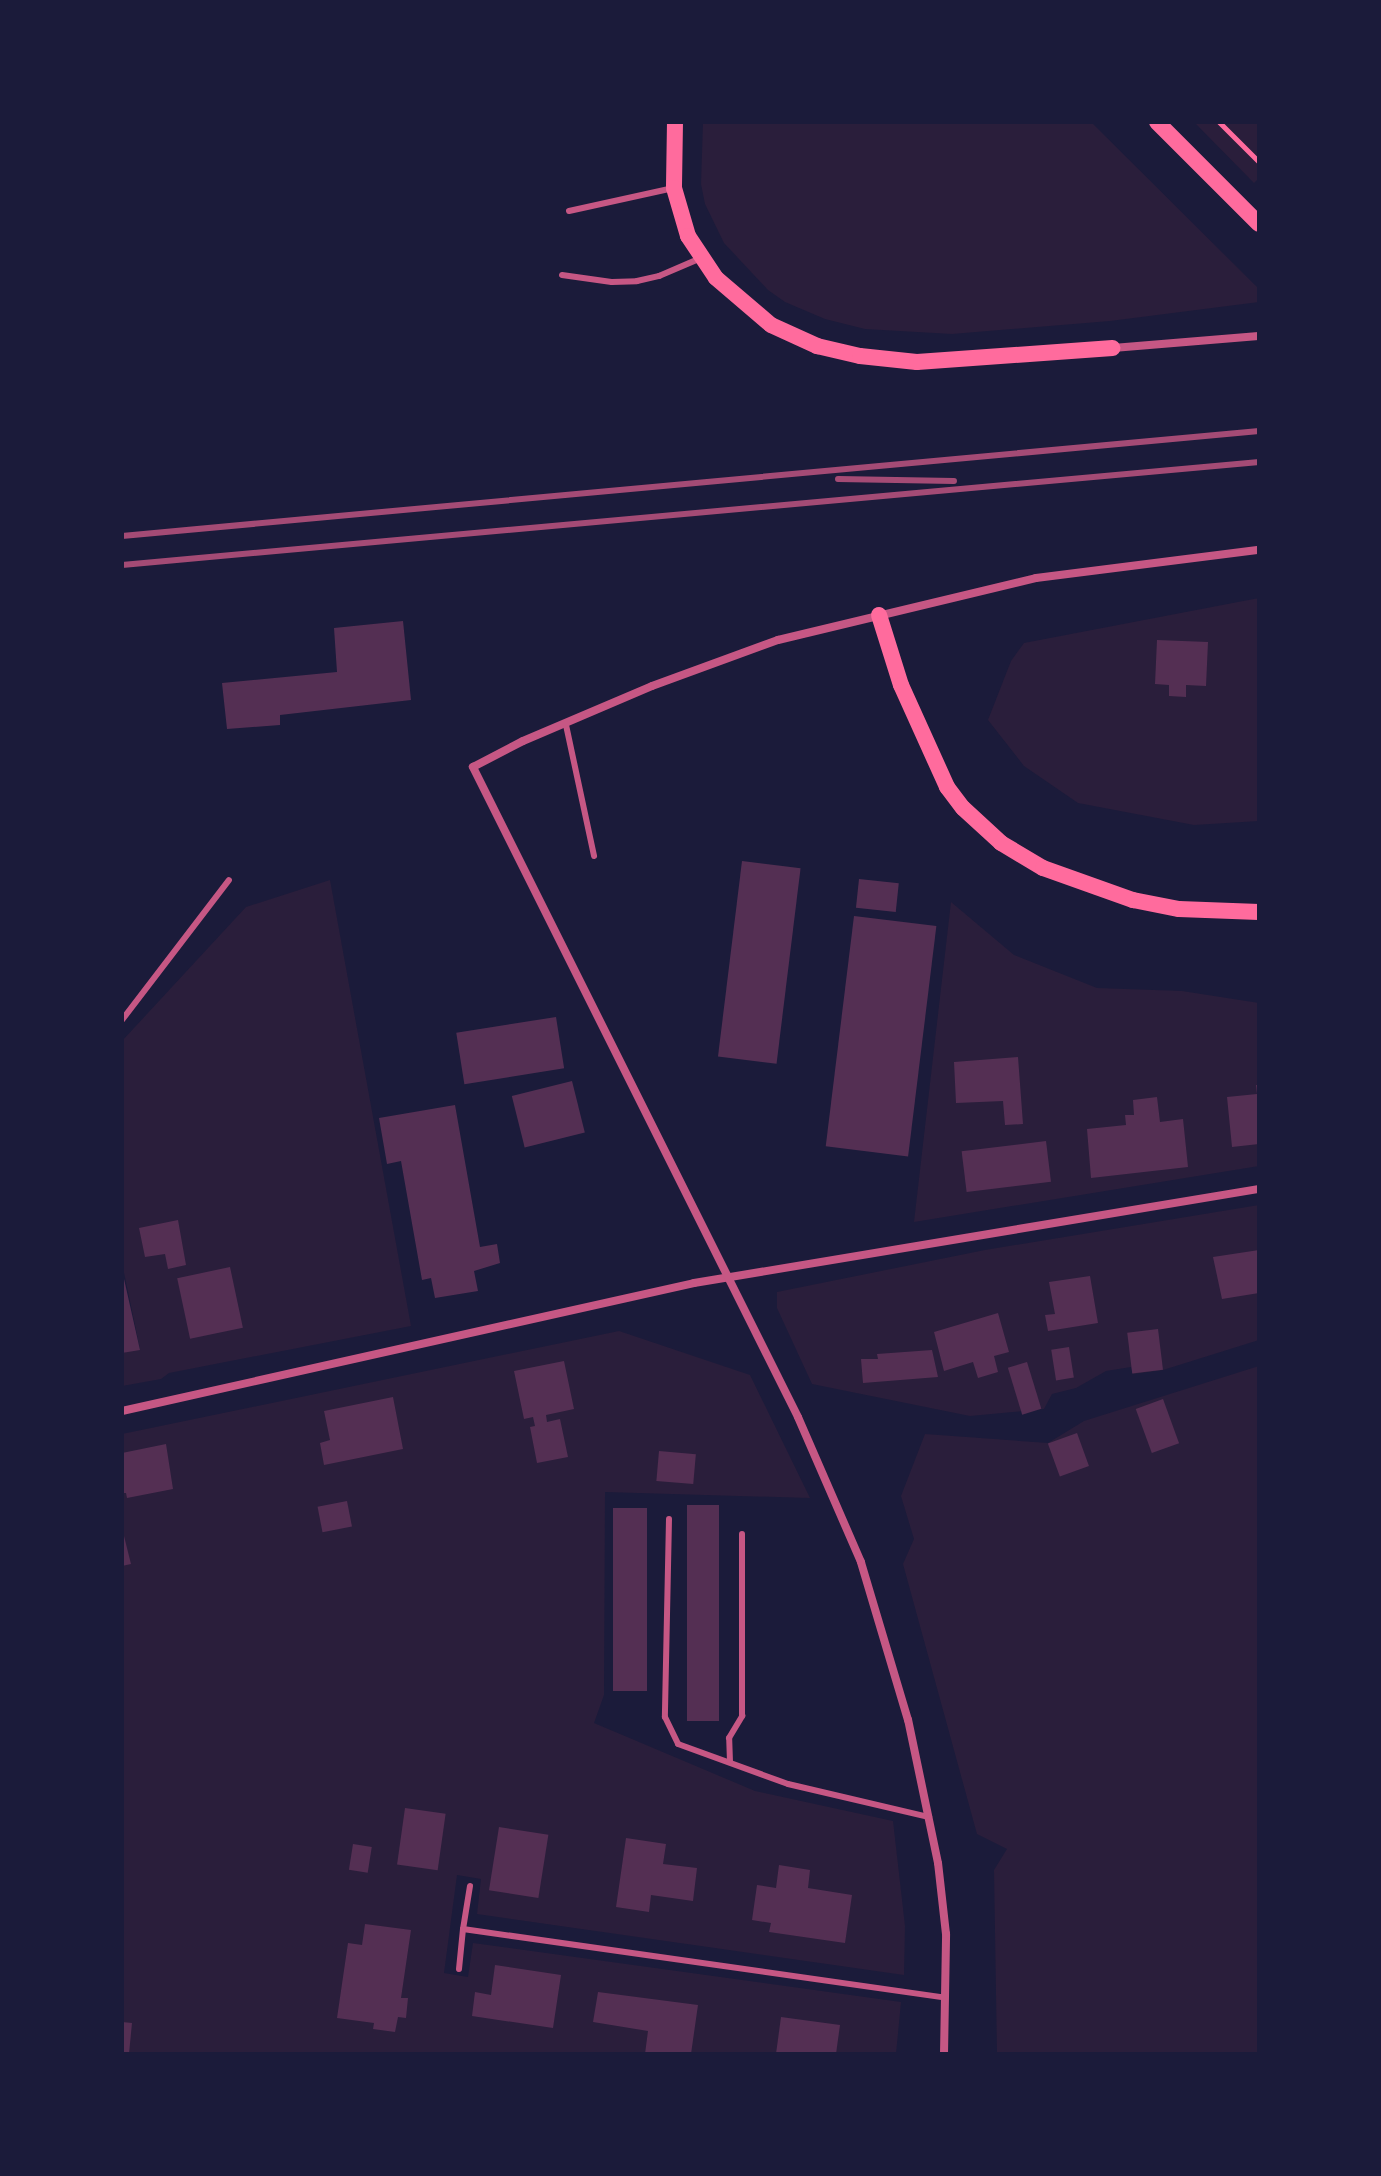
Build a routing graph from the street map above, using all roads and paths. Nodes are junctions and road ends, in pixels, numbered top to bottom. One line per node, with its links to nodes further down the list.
1 (675, 122): 5 (main road)
2 (1157, 122): 7 (main road)
3 (1219, 122): 4 (path)
4 (1259, 162)
5 (674, 188): 6 (lane); 8 (main road)
6 (569, 211)
7 (1259, 224)
8 (701, 258): 9 (lane); 11 (main road)
9 (562, 275)
10 (1259, 336): 11 (street)
11 (1112, 348)
12 (1259, 550): 13 (street)
13 (879, 615): 14 (street); 17 (main road)
14 (566, 725): 15 (lane); 20 (street)
15 (594, 856)
16 (229, 880): 18 (lane)
17 (1259, 912)
18 (122, 1020)
19 (1259, 1189): 20 (street)
20 (728, 1280): 21 (street); 25 (street)
21 (122, 1411)
22 (669, 1519): 24 (lane)
23 (742, 1534): 24 (lane)
24 (730, 1762): 25 (lane)
25 (929, 1817): 29 (street)
26 (470, 1886): 27 (lane)
27 (463, 1929): 28 (lane); 29 (lane)
28 (459, 1969)
29 (945, 1998): 30 (street)
30 (944, 2054)

